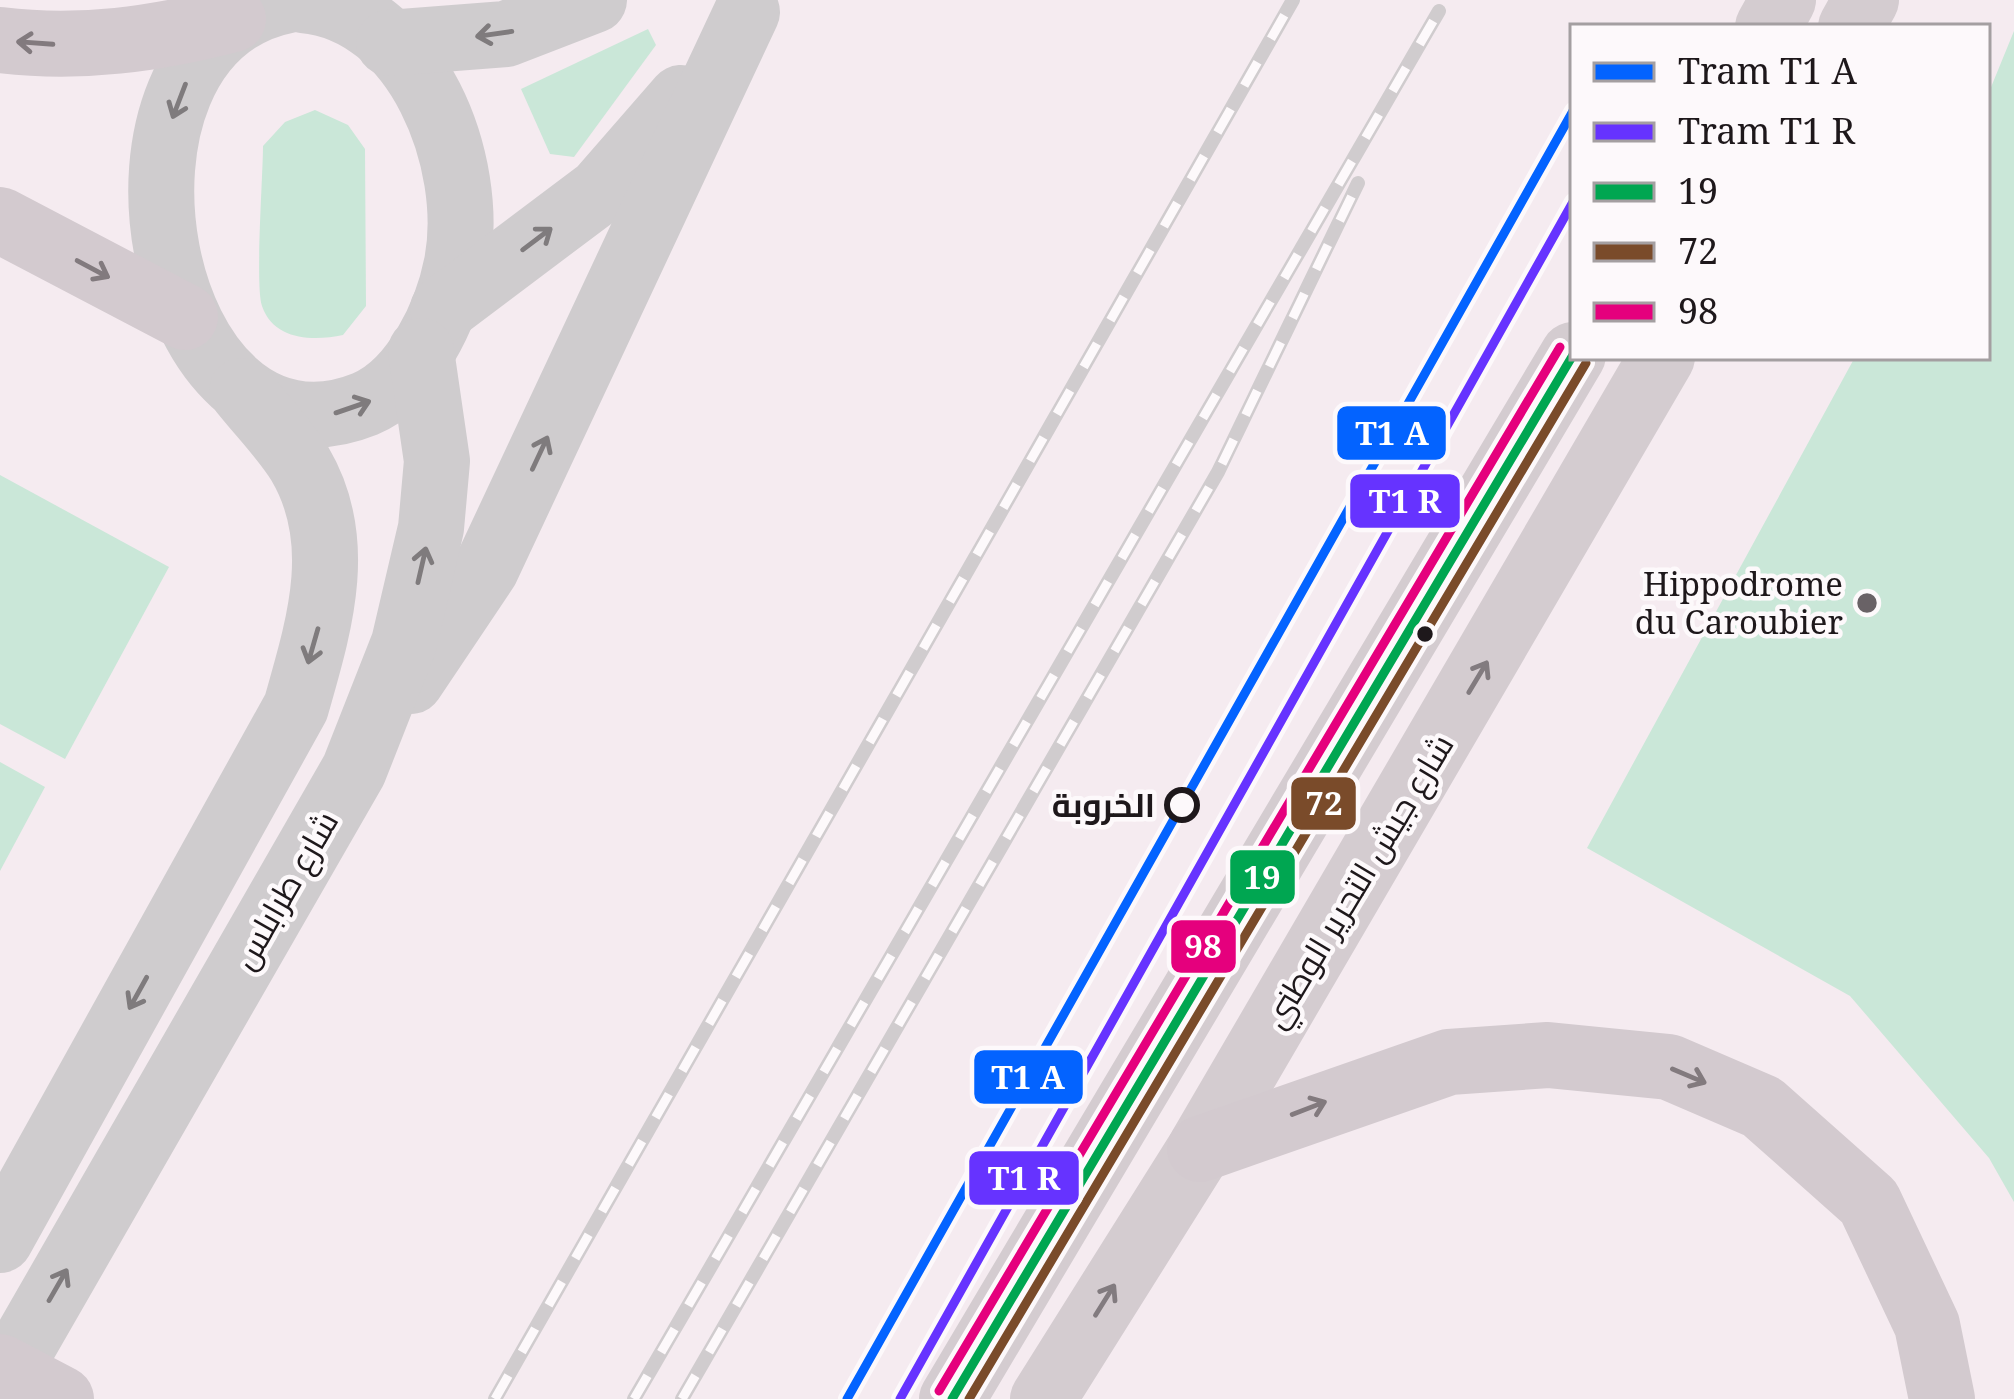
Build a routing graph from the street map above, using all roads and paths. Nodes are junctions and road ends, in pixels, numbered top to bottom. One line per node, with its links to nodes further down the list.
1 (303, 0): 6 (main road)
2 (594, 0): 6 (main road, one-way to 6)
3 (751, 6): 9 (main road, one-way to 3); 13 (main road, one-way to 3)
4 (260, 9): 5 (highway, one-way to 5); 8 (main road, one-way to 8)
5 (0, 40)
6 (389, 44): 9 (main road)
7 (0, 220): 8 (highway, one-way to 8)
8 (185, 317): 12 (main road)
9 (432, 330): 12 (main road, one-way to 9); 13 (main road, شارع طرابلس, one-way to 9)
10 (1570, 360): 19 (highway)
11 (1660, 360): 14 (highway, شارع جيش التحرير الوطني, one-way to 11)
12 (240, 388): 15 (main road, one-way to 15)
13 (354, 770): 17 (main road, شارع طرابلس, one-way to 13)
14 (1199, 1149): 20 (highway, شارع جيش التحرير الوطني, one-way to 14); 21 (highway, one-way to 21)
15 (0, 1240)
16 (0, 1367): 18 (highway)
17 (0, 1386)
18 (61, 1399)
19 (952, 1399)
20 (1043, 1399)
21 (1942, 1399)

